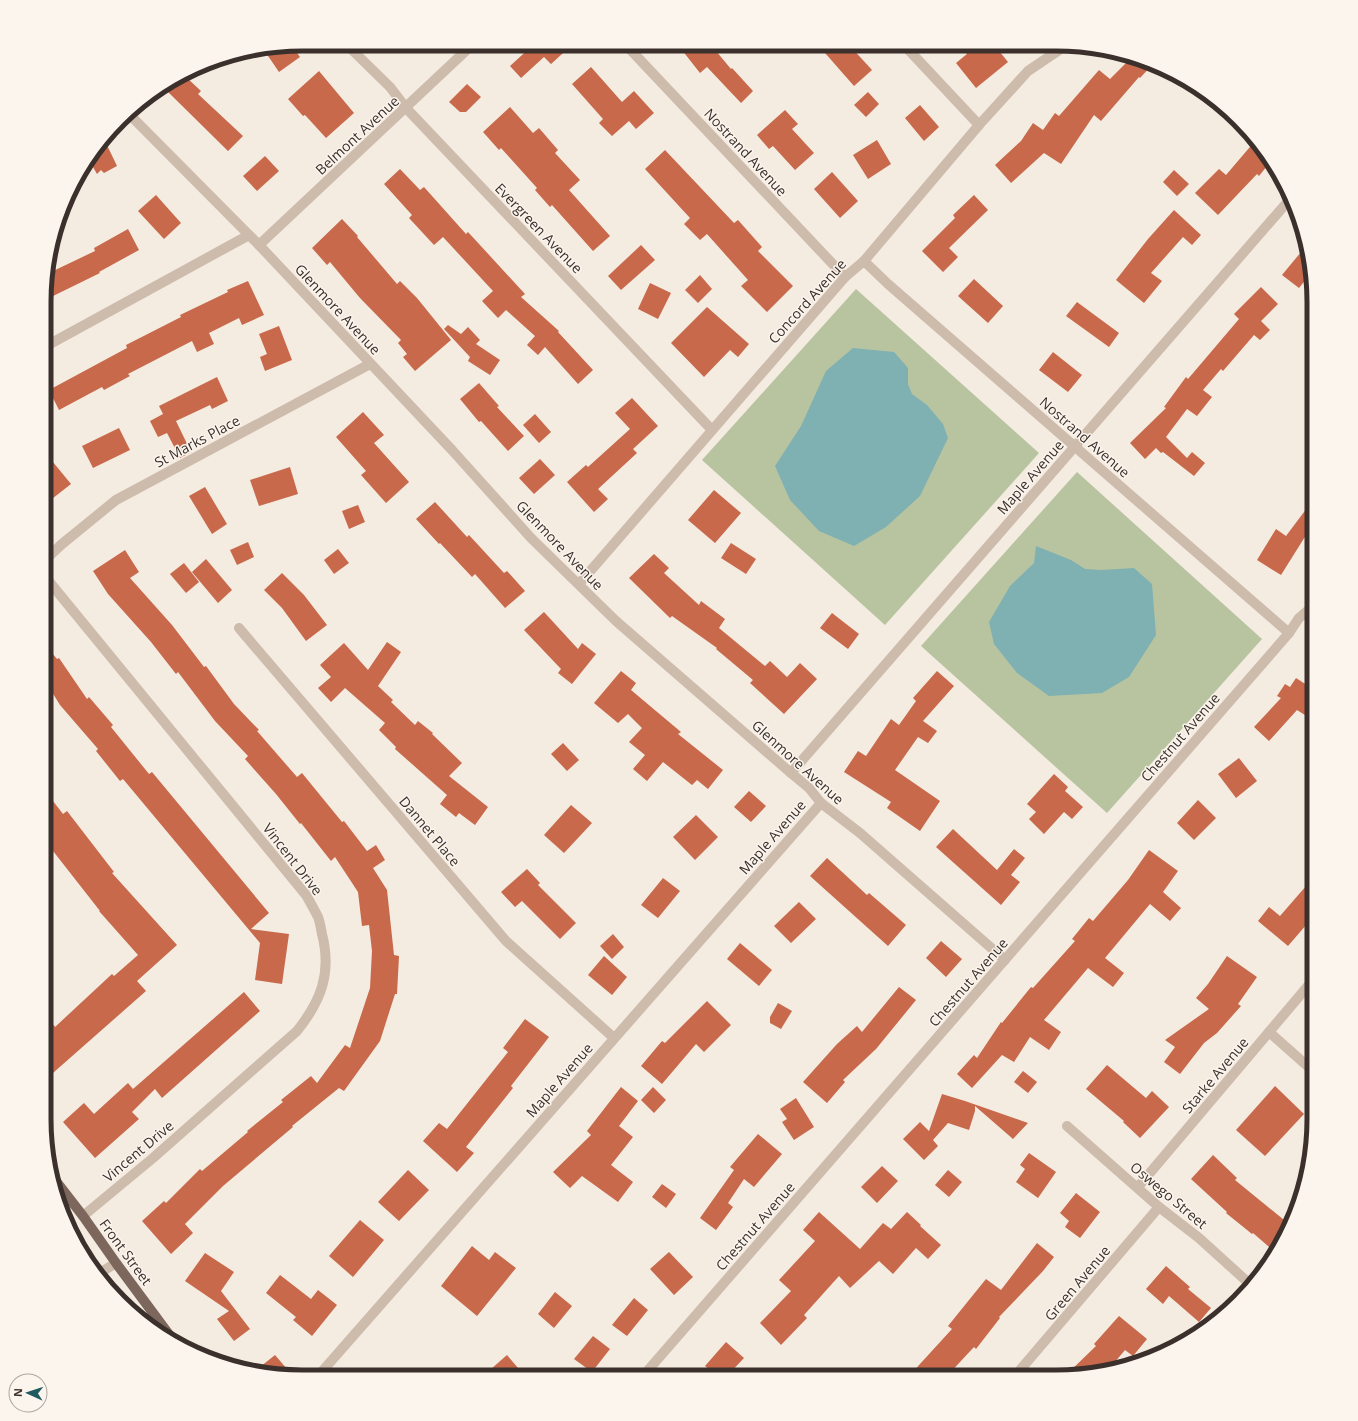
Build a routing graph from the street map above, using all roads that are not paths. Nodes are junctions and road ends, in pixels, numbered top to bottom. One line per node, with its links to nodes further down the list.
1 (353, 51): 6 (street, Evergreen Avenue)
2 (466, 51): 6 (street, Belmont Avenue)
3 (632, 51): 13 (street, Nostrand Avenue)
4 (910, 51): 8 (street)
5 (1057, 51): 8 (street, Concord Avenue)
6 (406, 108): 11 (street, Belmont Avenue); 16 (street, Evergreen Avenue)
7 (132, 118): 10 (street, Glenmore Avenue)
8 (980, 125): 12 (street, Concord Avenue)
9 (1287, 203): 17 (street, Maple Avenue)
10 (249, 235): 11 (street, Glenmore Avenue); 14 (street)
11 (259, 245): 15 (street, Glenmore Avenue)
12 (864, 261): 13 (street, Concord Avenue); 17 (street, Nostrand Avenue)
13 (845, 277): 16 (street, Concord Avenue)
14 (51, 343)
15 (370, 364): 18 (street, St Marks Place); 20 (street, Glenmore Avenue)
16 (712, 430): 20 (street, Concord Avenue)
17 (1075, 447): 23 (street, Nostrand Avenue); 24 (street, Maple Avenue)
18 (51, 554)
19 (51, 584): 35 (street, Vincent Drive)
20 (579, 584): 24 (street, Glenmore Avenue)
21 (1307, 612): 23 (street, Chestnut Avenue)
22 (240, 628): 29 (street, Dannet Place)
23 (1289, 633): 26 (street, Chestnut Avenue)
24 (791, 772): 25 (street, Glenmore Avenue)
25 (820, 803): 26 (street, Glenmore Avenue); 29 (street, Maple Avenue)
26 (1005, 960): 41 (street, Chestnut Avenue)
27 (1307, 988): 28 (street, Starke Avenue)
28 (1269, 1032): 30 (street); 33 (street, Starke Avenue)
29 (614, 1038): 40 (street, Maple Avenue)
30 (1307, 1065)
31 (1067, 1126): 33 (street, Oswego Street)
32 (61, 1187): 35 (main road, Front Street)
33 (1138, 1187): 34 (street, Oswego Street)
34 (1159, 1207): 38 (street, Oswego Street); 42 (street, Green Avenue)
35 (83, 1216): 36 (main road, Front Street)
36 (116, 1264): 37 (street); 39 (main road, Front Street)
37 (103, 1271)
38 (1247, 1282)
39 (165, 1329)
40 (323, 1370)
41 (648, 1370)
42 (1020, 1370)

